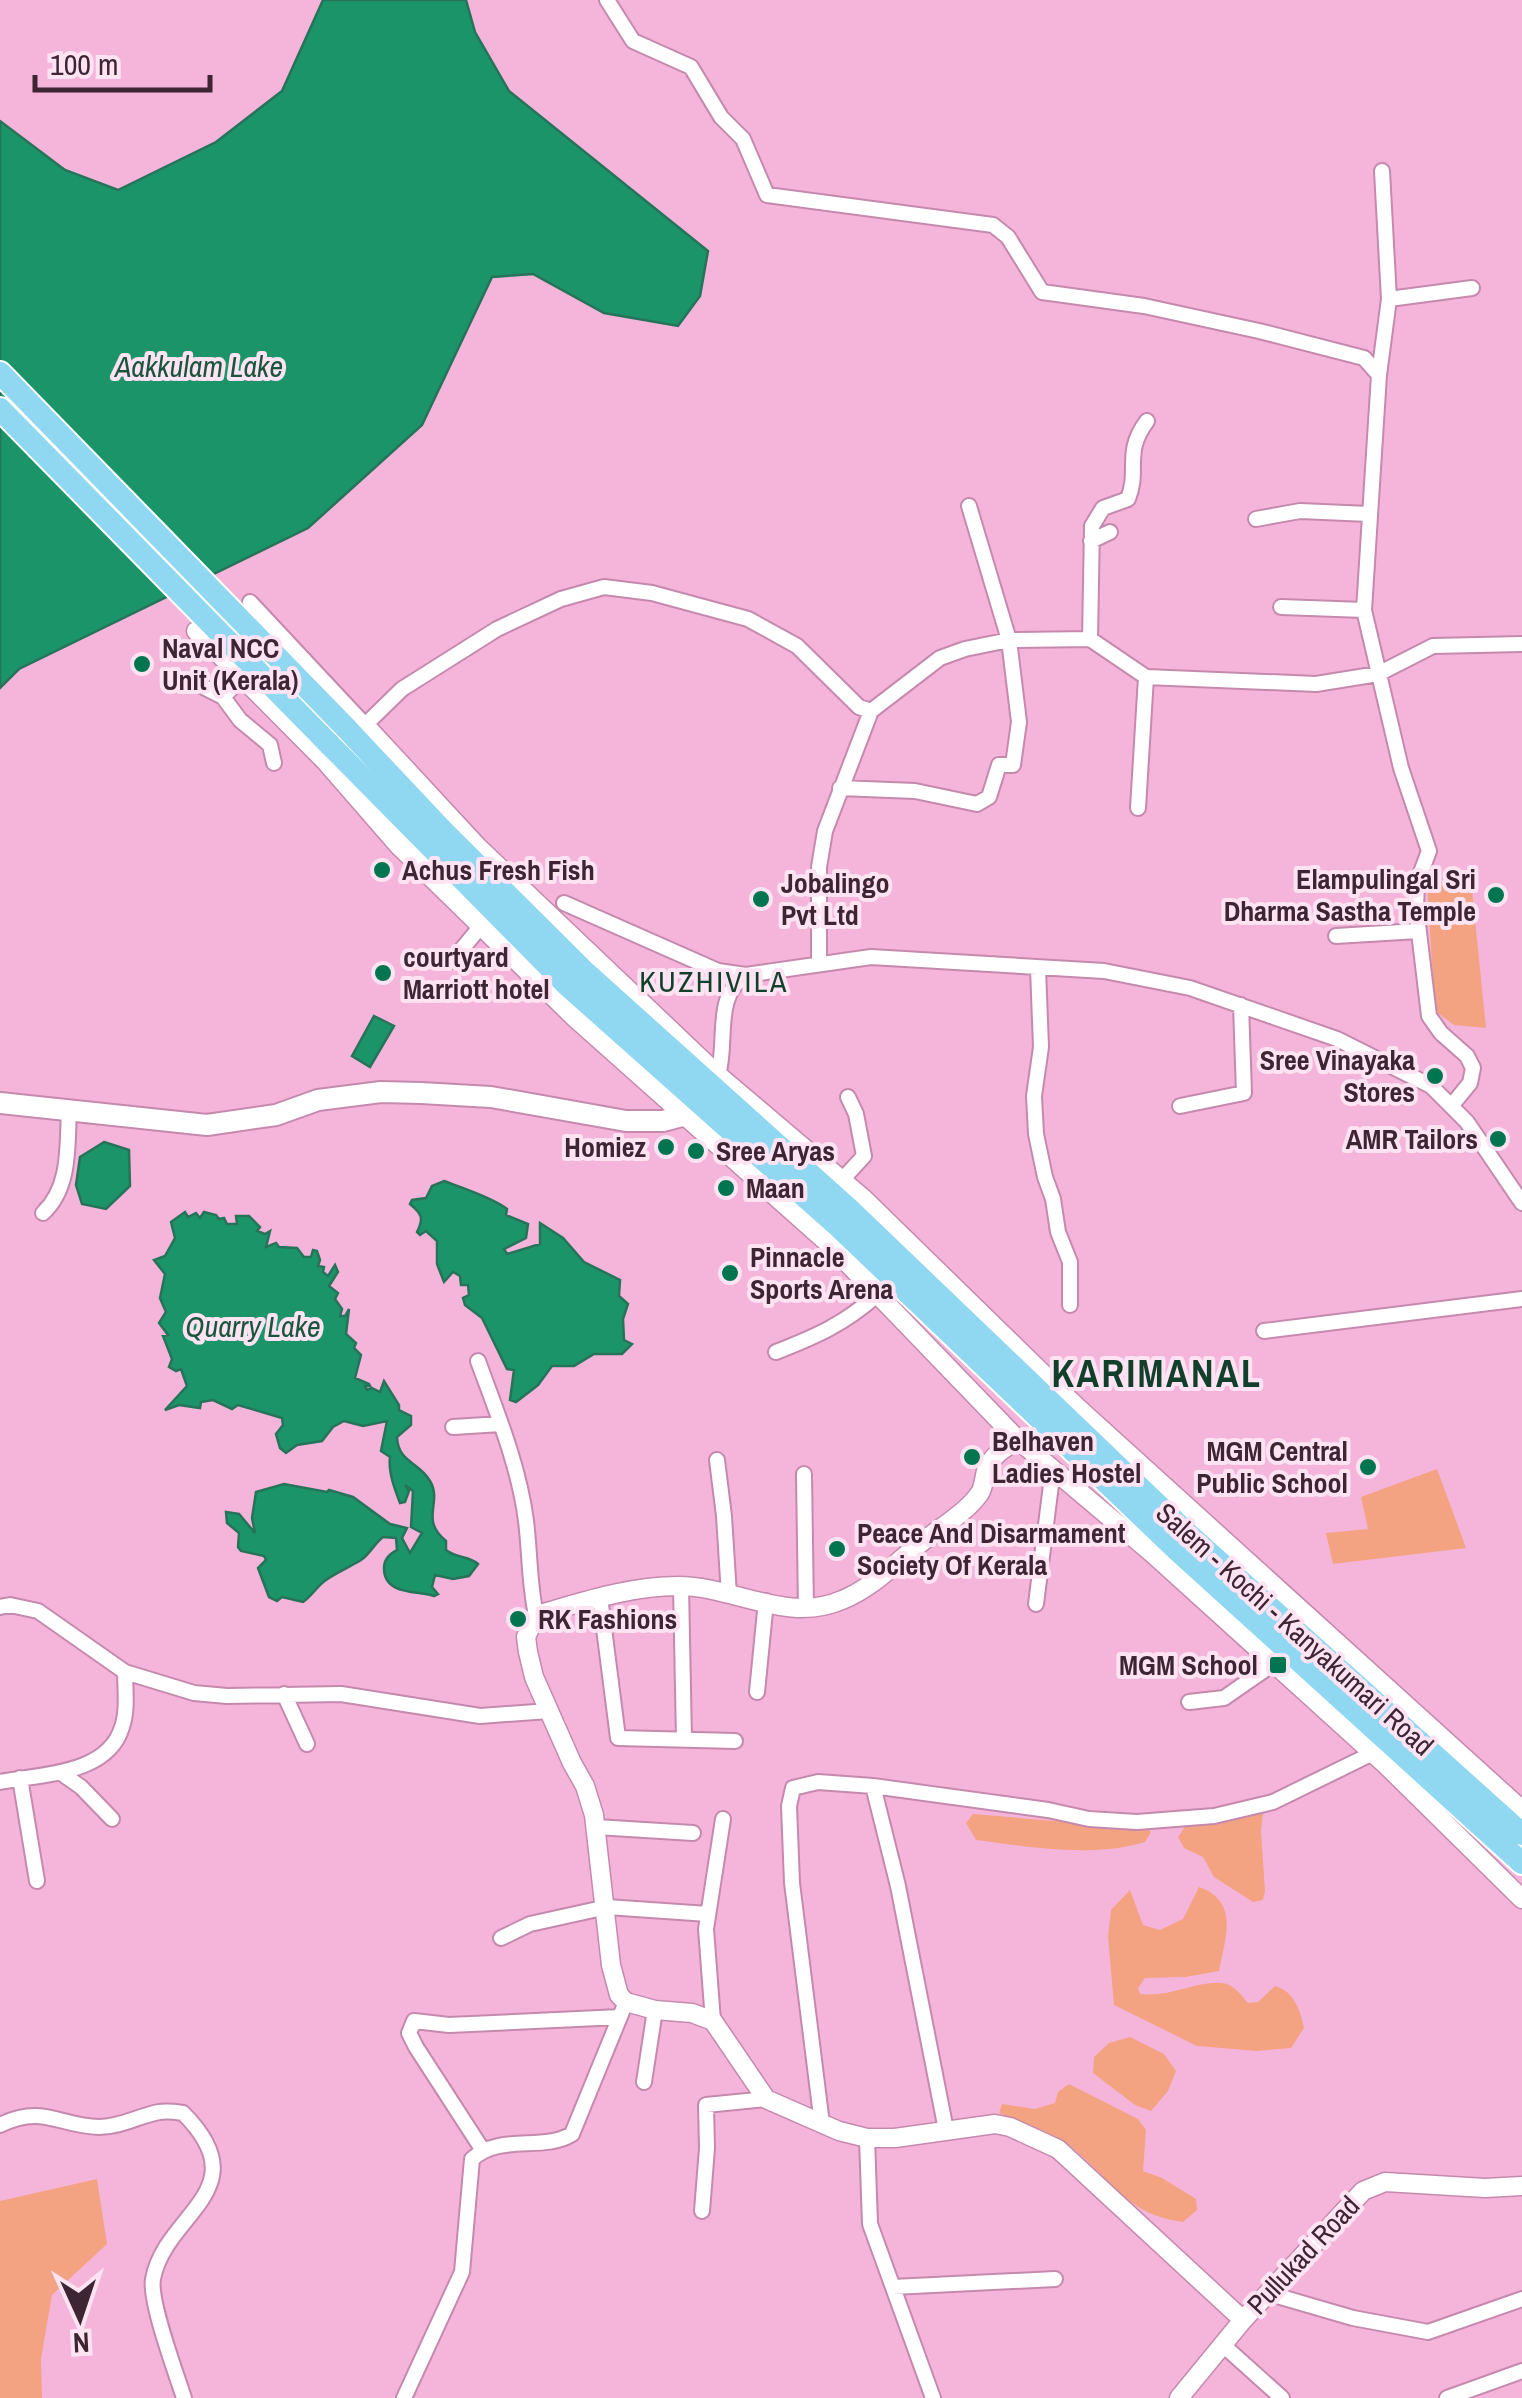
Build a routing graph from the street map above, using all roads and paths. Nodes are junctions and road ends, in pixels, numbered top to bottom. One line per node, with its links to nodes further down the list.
1 (607, 0): 6 (street)
2 (1382, 171): 4 (street)
3 (1472, 288): 4 (street)
4 (1389, 298): 6 (street)
5 (0, 373): 27 (highway, Salem - Kochi - Kanyakumari Road)
6 (1380, 374): 10 (street)
7 (0, 408): 17 (highway, Salem - Kochi - Kanyakumari Road)
8 (1147, 421): 13 (street)
9 (969, 506): 19 (street)
10 (1369, 514): 11 (street); 16 (street)
11 (1256, 518)
12 (1110, 532): 13 (street)
13 (1091, 541): 18 (street)
14 (250, 602): 27 (street)
15 (1281, 607): 16 (street)
16 (1364, 610): 21 (street)
17 (196, 620): 23 (street); 27 (highway, Salem - Kochi - Kanyakumari Road)
18 (1090, 639): 19 (street); 22 (street)
19 (1009, 640): 26 (street); 29 (street)
20 (1522, 644): 21 (street)
21 (1378, 674): 22 (street); 33 (street)
22 (1146, 677): 30 (street)
23 (242, 678): 25 (street); 27 (street)
24 (194, 682): 25 (street)
25 (223, 697): 28 (street)
26 (871, 711): 27 (street); 29 (street)
27 (345, 744): 32 (street); 40 (highway, Salem - Kochi - Kanyakumari Road); 40 (street)
28 (274, 763)
29 (840, 788): 36 (street)
30 (1138, 808)
31 (564, 903): 38 (street)
32 (481, 926): 35 (street); 40 (street)
33 (1418, 931): 34 (street); 43 (street)
34 (1336, 936)
35 (452, 961)
36 (818, 963): 37 (street); 38 (street)
37 (1038, 968): 39 (street); 51 (street)
38 (746, 975): 40 (street)
39 (1241, 1004): 43 (street); 44 (street)
40 (704, 1097): 45 (main road); 46 (street); 49 (street); 88 (highway, Salem - Kochi - Kanyakumari Road); 89 (highway, Salem - Kochi - Kanyakumari Road)
41 (848, 1097): 46 (street)
42 (0, 1103): 45 (main road)
43 (1452, 1105): 47 (street)
44 (1180, 1106)
45 (69, 1110): 48 (street)
46 (842, 1180): 83 (street)
47 (1522, 1203)
48 (42, 1213)
49 (877, 1294): 53 (street); 57 (street)
50 (1522, 1299): 52 (street)
51 (1070, 1305)
52 (1264, 1331)
53 (776, 1352)
54 (478, 1362): 55 (street)
55 (501, 1424): 56 (street); 68 (street)
56 (453, 1427)
57 (1018, 1440): 59 (street); 67 (street)
58 (717, 1460): 62 (street)
59 (1053, 1469): 65 (street); 69 (street)
60 (804, 1474): 67 (street)
61 (682, 1586): 62 (street); 63 (street); 75 (street)
62 (728, 1595): 64 (street)
63 (600, 1598): 68 (street); 75 (street)
64 (766, 1602): 67 (street); 71 (street)
65 (1036, 1604)
66 (0, 1607): 70 (street)
67 (806, 1609)
68 (536, 1615): 74 (street)
69 (1273, 1664): 73 (street); 78 (street)
70 (126, 1672): 72 (street); 79 (street)
71 (757, 1692)
72 (284, 1694): 74 (street); 77 (street)
73 (1189, 1702)
74 (548, 1710): 86 (street)
75 (684, 1740): 76 (street)
76 (735, 1741)
77 (307, 1744)
78 (1371, 1754): 82 (street); 91 (street)
79 (61, 1773): 80 (street); 84 (street)
80 (20, 1778): 81 (street); 90 (street)
81 (0, 1782)
82 (873, 1786): 100 (street); 102 (street)
83 (1522, 1810)
84 (112, 1818)
85 (723, 1819): 93 (street)
86 (596, 1827): 87 (street); 92 (street)
87 (692, 1833)
88 (1522, 1834)
89 (1522, 1863)
90 (37, 1881)
91 (1522, 1899)
92 (607, 1907): 93 (street); 94 (street); 95 (street)
93 (708, 1914): 97 (street)
94 (501, 1938)
95 (623, 2010): 96 (street); 104 (street); 104 (street)
96 (654, 2010): 97 (street); 98 (street)
97 (713, 2021): 99 (street)
98 (644, 2082)
99 (766, 2099): 100 (street); 106 (street)
100 (822, 2124): 103 (street)
101 (0, 2125): 114 (street)
102 (946, 2130): 103 (street); 111 (street)
103 (867, 2138): 108 (street)
104 (482, 2149): 115 (street)
105 (1522, 2186): 109 (street, Pullukad Road)
106 (702, 2211)
107 (1055, 2279): 108 (street)
108 (893, 2287): 116 (street)
109 (1267, 2294): 110 (street); 111 (street, Pullukad Road)
110 (1522, 2299)
111 (1244, 2320): 112 (street, Pullukad Road)
112 (1223, 2345): 117 (street, Pullukad Road); 118 (street)
113 (1522, 2371): 119 (street)
114 (184, 2398)
115 (404, 2398)
116 (933, 2398)
117 (1179, 2398)
118 (1282, 2398)
119 (1447, 2398)

